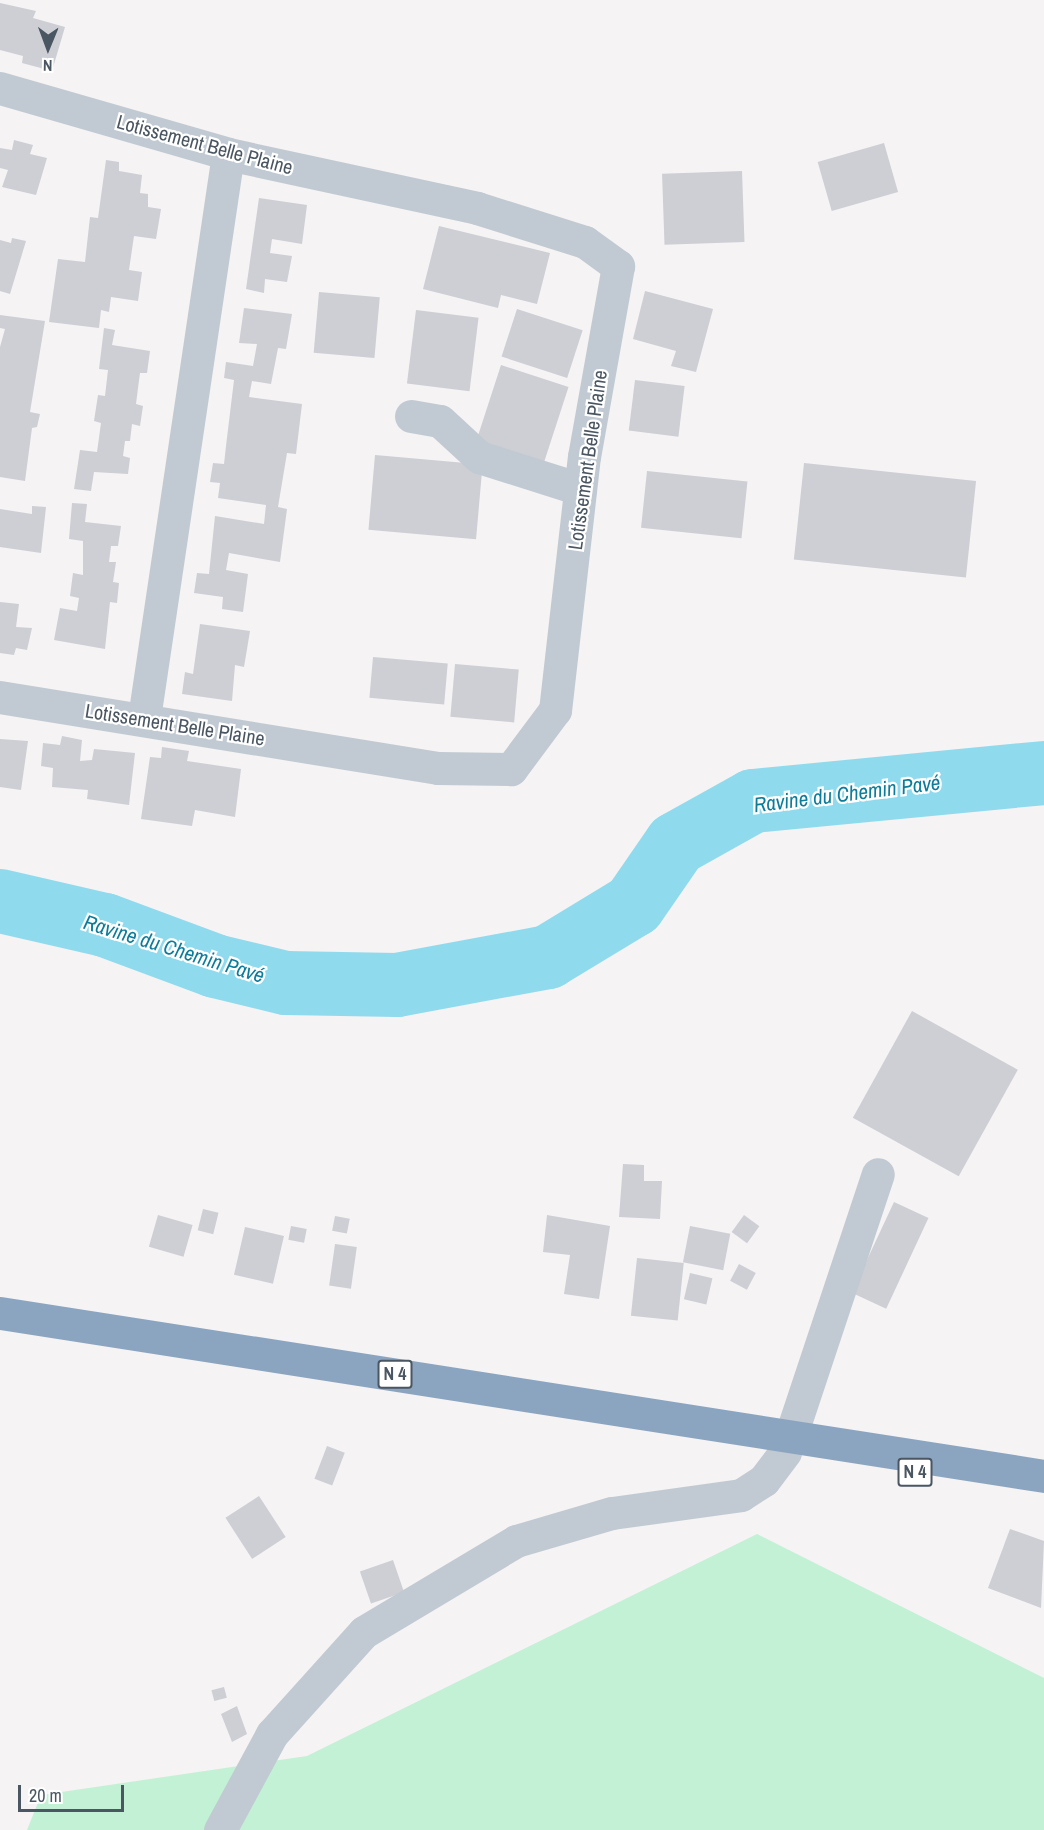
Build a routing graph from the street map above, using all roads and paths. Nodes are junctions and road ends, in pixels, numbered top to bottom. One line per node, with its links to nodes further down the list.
1 (0, 88): 2 (street, Lotissement Belle Plaine)
2 (228, 154): 4 (street, Lotissement Belle Plaine); 6 (street)
3 (411, 416): 4 (street)
4 (580, 489): 6 (street, Lotissement Belle Plaine)
5 (0, 697): 6 (street, Lotissement Belle Plaine)
6 (144, 718)
7 (878, 1174): 10 (street)
8 (0, 1312): 10 (highway, N 4)
9 (0, 1331): 10 (highway, N 4)
10 (788, 1445): 11 (highway, N 4); 12 (highway, N 4); 13 (street)
11 (1044, 1476)
12 (1044, 1491)
13 (220, 1830)

